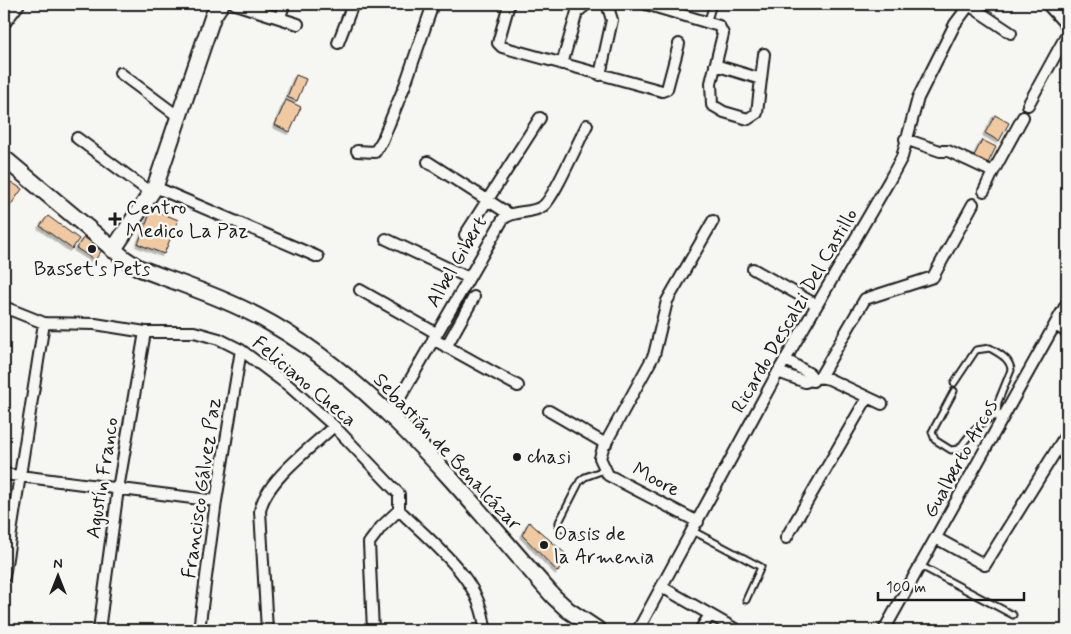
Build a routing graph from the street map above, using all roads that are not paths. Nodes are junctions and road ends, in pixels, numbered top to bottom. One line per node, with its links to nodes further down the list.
1 (19, 4): 17 (street)
2 (221, 4): 32 (main road)
3 (235, 4): 15 (street)
4 (284, 4): 15 (street)
5 (353, 4): 22 (street)
6 (433, 4): 37 (street)
7 (509, 4): 25 (street)
8 (587, 4): 25 (street)
9 (607, 4): 28 (street)
10 (646, 4): 14 (street)
11 (713, 4): 16 (lane)
12 (1047, 4): 19 (street)
13 (969, 5): 20 (street); 36 (street, Ricardo Descalzi Del Castillo)
14 (671, 7): 16 (street)
15 (280, 18): 18 (street)
16 (708, 20): 26 (street)
17 (4, 24)
18 (298, 24)
19 (1067, 26)
20 (1011, 33)
21 (1067, 34): 30 (street)
22 (338, 43)
23 (679, 44): 28 (street)
24 (764, 54): 29 (street)
25 (562, 64): 28 (street)
26 (715, 65): 29 (street); 29 (street)
27 (120, 73): 32 (street)
28 (600, 75)
29 (761, 79)
30 (1028, 105)
31 (1023, 116): 40 (street)
32 (179, 117): 41 (main road)
33 (540, 118): 43 (street)
34 (587, 125): 45 (street, Albel Gibert)
35 (77, 138): 41 (street)
36 (905, 139): 40 (street); 56 (street, Ricardo Descalzi Del Castillo)
37 (357, 151)
38 (4, 158): 49 (main road, Sebastián de Benalcázar)
39 (428, 162): 43 (street)
40 (992, 172): 42 (street)
41 (153, 190): 49 (main road); 50 (street)
42 (984, 191)
43 (488, 201): 45 (street); 47 (street)
44 (973, 204): 67 (street)
45 (509, 214): 52 (street, Albel Gibert)
46 (713, 221): 78 (street)
47 (465, 235)
48 (386, 239): 52 (street)
49 (113, 250): 74 (main road, Sebastián de Benalcázar)
50 (318, 257)
51 (753, 269): 56 (street)
52 (469, 278): 62 (street, Albel Gibert)
53 (360, 290): 62 (street)
54 (474, 297): 63 (street)
55 (1067, 304): 59 (street, Gualberto Arcos)
56 (817, 305): 65 (street, Ricardo Descalzi Del Castillo)
57 (4, 307): 58 (street, Feliciano Checa)
58 (44, 323): 60 (street, Feliciano Checa); 81 (street)
59 (1055, 325): 61 (street); 75 (street, Gualberto Arcos)
60 (145, 332): 64 (street, Feliciano Checa); 82 (street, Agustín Franco)
61 (1067, 332)
62 (434, 336): 63 (street); 74 (street, Albel Gibert)
63 (446, 347): 69 (street)
64 (241, 350): 76 (street, Feliciano Checa); 83 (street, Francisco Gálvez Paz)
65 (785, 360): 66 (street, Ricardo Descalzi Del Castillo); 67 (street)
66 (778, 372): 67 (street); 85 (street, Ricardo Descalzi Del Castillo)
67 (816, 379): 71 (street)
68 (954, 383): 75 (lane)
69 (518, 386)
70 (954, 391): 75 (lane)
71 (867, 398): 72 (street); 87 (street)
72 (882, 404)
73 (549, 411): 78 (street)
74 (390, 415): 101 (main road, Sebastián de Benalcázar)
75 (1002, 415): 88 (street, Gualberto Arcos)
76 (334, 426): 84 (street, Feliciano Checa); 98 (street)
77 (1067, 433): 88 (street)
78 (606, 444): 79 (street)
79 (603, 467): 85 (street, Moore); 86 (lane)
80 (4, 474): 81 (street)
81 (19, 477): 82 (street); 90 (street)
82 (118, 489): 83 (street); 96 (street, Agustín Franco)
83 (216, 501): 97 (street, Francisco Gálvez Paz)
84 (399, 510): 99 (street); 100 (street, Feliciano Checa)
85 (695, 527): 91 (street, Ricardo Descalzi Del Castillo); 92 (lane)
86 (575, 536)
87 (786, 538)
88 (936, 538): 89 (street, Gualberto Arcos)
89 (921, 566): 94 (lane); 95 (street, Gualberto Arcos)
90 (4, 578)
91 (662, 587): 93 (street); 102 (street, Ricardo Descalzi Del Castillo)
92 (746, 600)
93 (710, 615): 103 (street); 104 (street)
94 (1013, 615)
95 (888, 629)
96 (99, 630)
97 (199, 630)
98 (267, 630)
99 (373, 630)
100 (485, 630)
101 (598, 630)
102 (638, 630)
103 (700, 630)
104 (737, 630)

